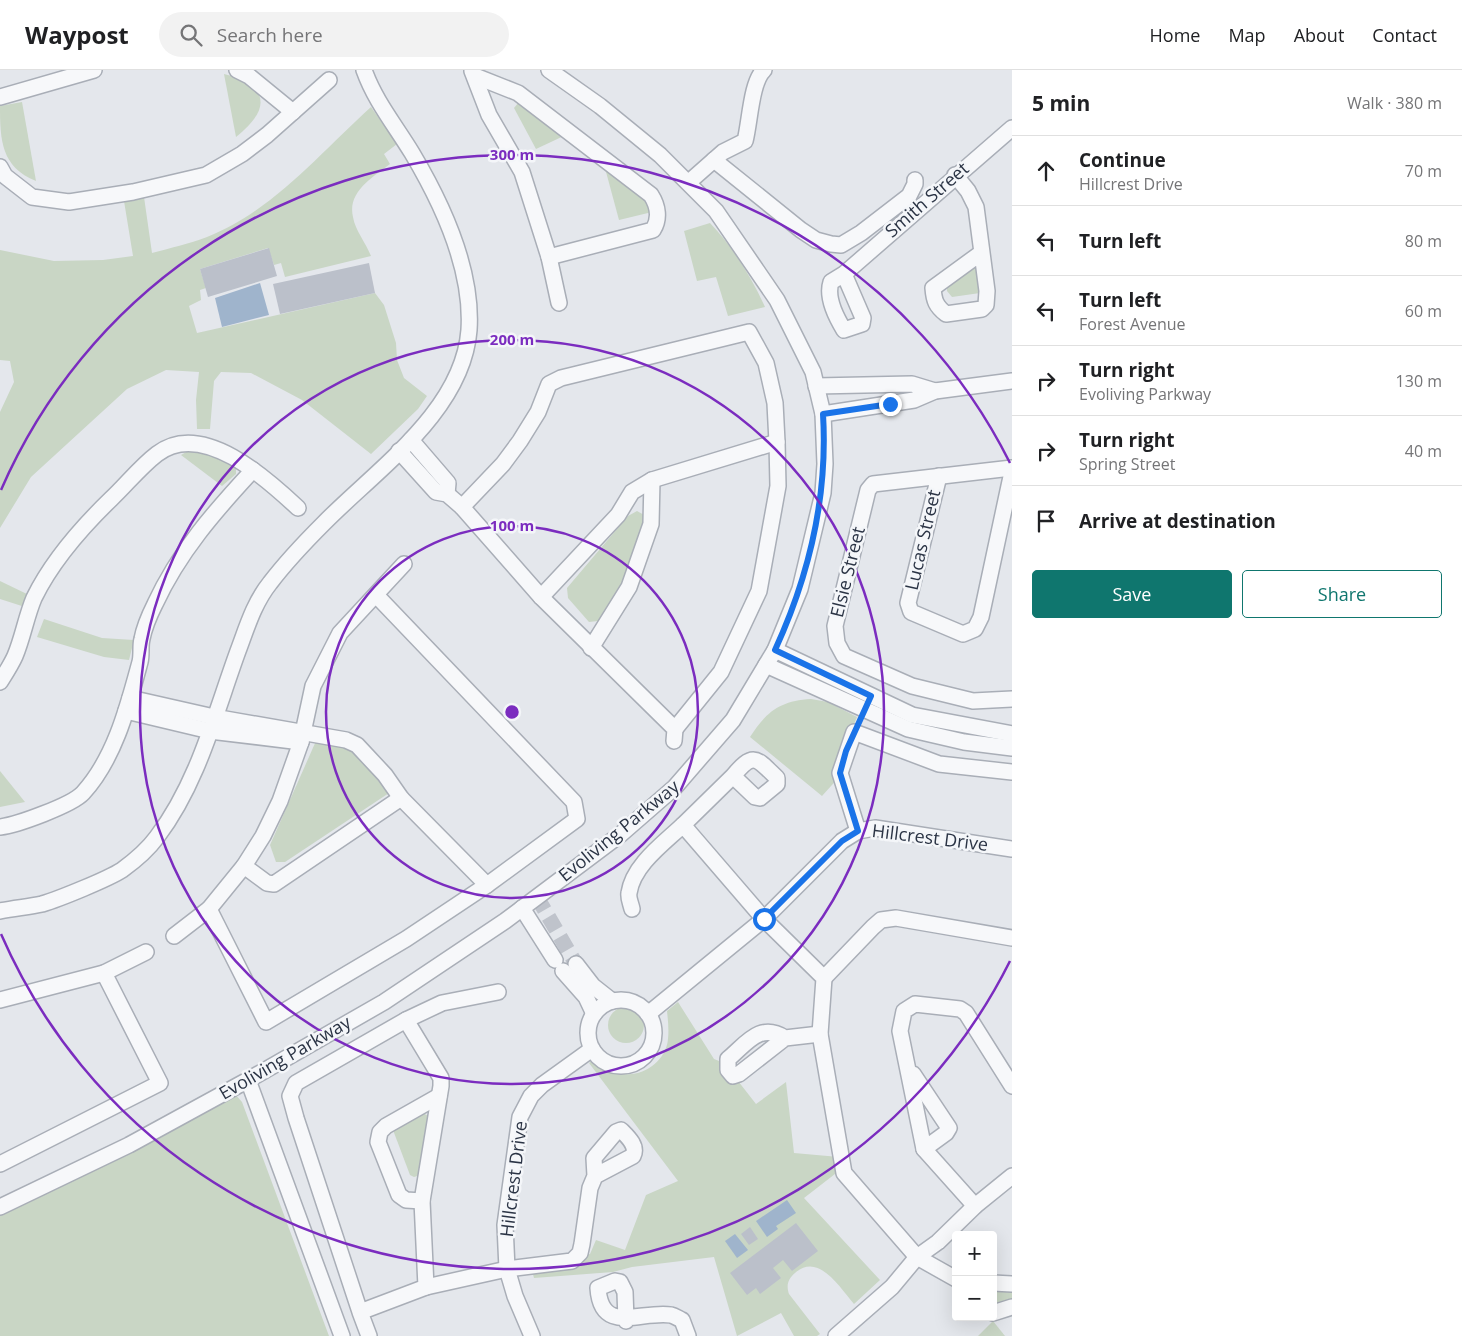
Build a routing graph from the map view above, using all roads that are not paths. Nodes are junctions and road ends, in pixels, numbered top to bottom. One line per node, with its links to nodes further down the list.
1 (94, 70): 8 (street)
2 (237, 70): 9 (street)
3 (364, 70): 24 (street)
4 (549, 70): 15 (street, Evoliving Parkway)
5 (764, 70): 11 (street)
6 (473, 73): 17 (street); 17 (street)
7 (329, 80): 9 (street)
8 (0, 97)
9 (293, 112): 12 (street)
10 (1012, 128): 13 (street, Smith Street)
11 (714, 160): 14 (street); 15 (street)
12 (0, 166)
13 (955, 175): 16 (street); 18 (street, Smith Street)
14 (915, 180)
15 (689, 182): 21 (street, Evoliving Parkway)
16 (981, 253)
17 (549, 257): 19 (street)
18 (844, 274)
19 (559, 303)
20 (1012, 381): 22 (street)
21 (816, 386): 22 (street); 23 (street, Evoliving Parkway)
22 (935, 391): 23 (street)
23 (823, 414): 39 (street, Evoliving Parkway)
24 (411, 440): 26 (street); 32 (street)
25 (778, 442): 31 (street); 33 (street); 38 (street)
26 (399, 451): 32 (street); 45 (street)
27 (1012, 468): 30 (street, Elsie Street)
28 (253, 470): 34 (street); 41 (street); 44 (street)
29 (1012, 472): 30 (street, Lucas Street)
30 (939, 476): 42 (street, Elsie Street)
31 (652, 480): 37 (street); 38 (street)
32 (447, 494): 33 (street)
33 (462, 507): 37 (street)
34 (298, 508)
35 (404, 564): 36 (street)
36 (376, 595): 48 (street); 58 (street)
37 (541, 596): 38 (street)
38 (591, 648)
39 (775, 650): 40 (street, Evoliving Parkway); 43 (street)
40 (766, 665): 43 (street); 59 (street, Evoliving Parkway)
41 (0, 682)
42 (1012, 699)
43 (868, 703): 46 (street); 47 (street); 49 (street)
44 (128, 705): 45 (street); 54 (street)
45 (212, 724): 48 (street); 62 (street)
46 (854, 732): 50 (street); 55 (street)
47 (1012, 734)
48 (301, 737): 52 (street); 57 (street)
49 (1012, 748)
50 (1012, 772)
51 (733, 776): 53 (street)
52 (401, 798): 57 (street); 58 (street)
53 (683, 826): 61 (street); 63 (street)
54 (0, 827)
55 (858, 831): 56 (street, Hillcrest Drive); 63 (street, Hillcrest Drive)
56 (1012, 848)
57 (244, 866): 60 (street)
58 (486, 885): 60 (street)
59 (522, 908): 67 (street); 80 (street, Evoliving Parkway)
60 (209, 909): 64 (street)
61 (632, 909)
62 (0, 911)
63 (764, 919): 69 (street); 74 (street, Hillcrest Drive)
64 (174, 936)
65 (1012, 938): 69 (street)
66 (146, 952): 68 (street)
67 (564, 965): 71 (street); 73 (street)
68 (104, 973): 72 (street); 84 (street)
69 (824, 978): 76 (street)
70 (498, 992): 75 (street)
71 (612, 1001): 73 (street); 74 (street)
72 (2, 1003)
73 (594, 1014): 78 (street)
74 (648, 1014): 78 (street)
75 (406, 1020): 82 (street); 97 (street)
76 (820, 1034): 77 (street); 90 (street)
77 (785, 1038)
78 (592, 1049): 91 (street, Hillcrest Drive)
79 (910, 1068): 81 (street); 83 (street); 83 (street)
80 (248, 1080): 89 (street, Evoliving Parkway); 100 (street)
81 (1012, 1086)
82 (439, 1096): 87 (street); 87 (street)
83 (924, 1149): 88 (street)
84 (0, 1164)
85 (595, 1176): 91 (street)
86 (1012, 1176): 88 (street)
87 (422, 1201): 95 (street)
88 (975, 1206): 90 (street)
89 (0, 1207)
90 (917, 1257): 92 (street); 104 (street)
91 (508, 1269): 95 (street); 102 (street, Hillcrest Drive)
92 (952, 1277)
93 (997, 1283): 94 (street)
94 (1012, 1284)
95 (426, 1286): 97 (street)
96 (1012, 1307): 98 (street)
97 (360, 1312): 101 (street)
98 (997, 1312)
99 (626, 1321): 103 (street)
100 (342, 1336)
101 (369, 1336)
102 (532, 1336)
103 (688, 1336)
104 (836, 1336)

